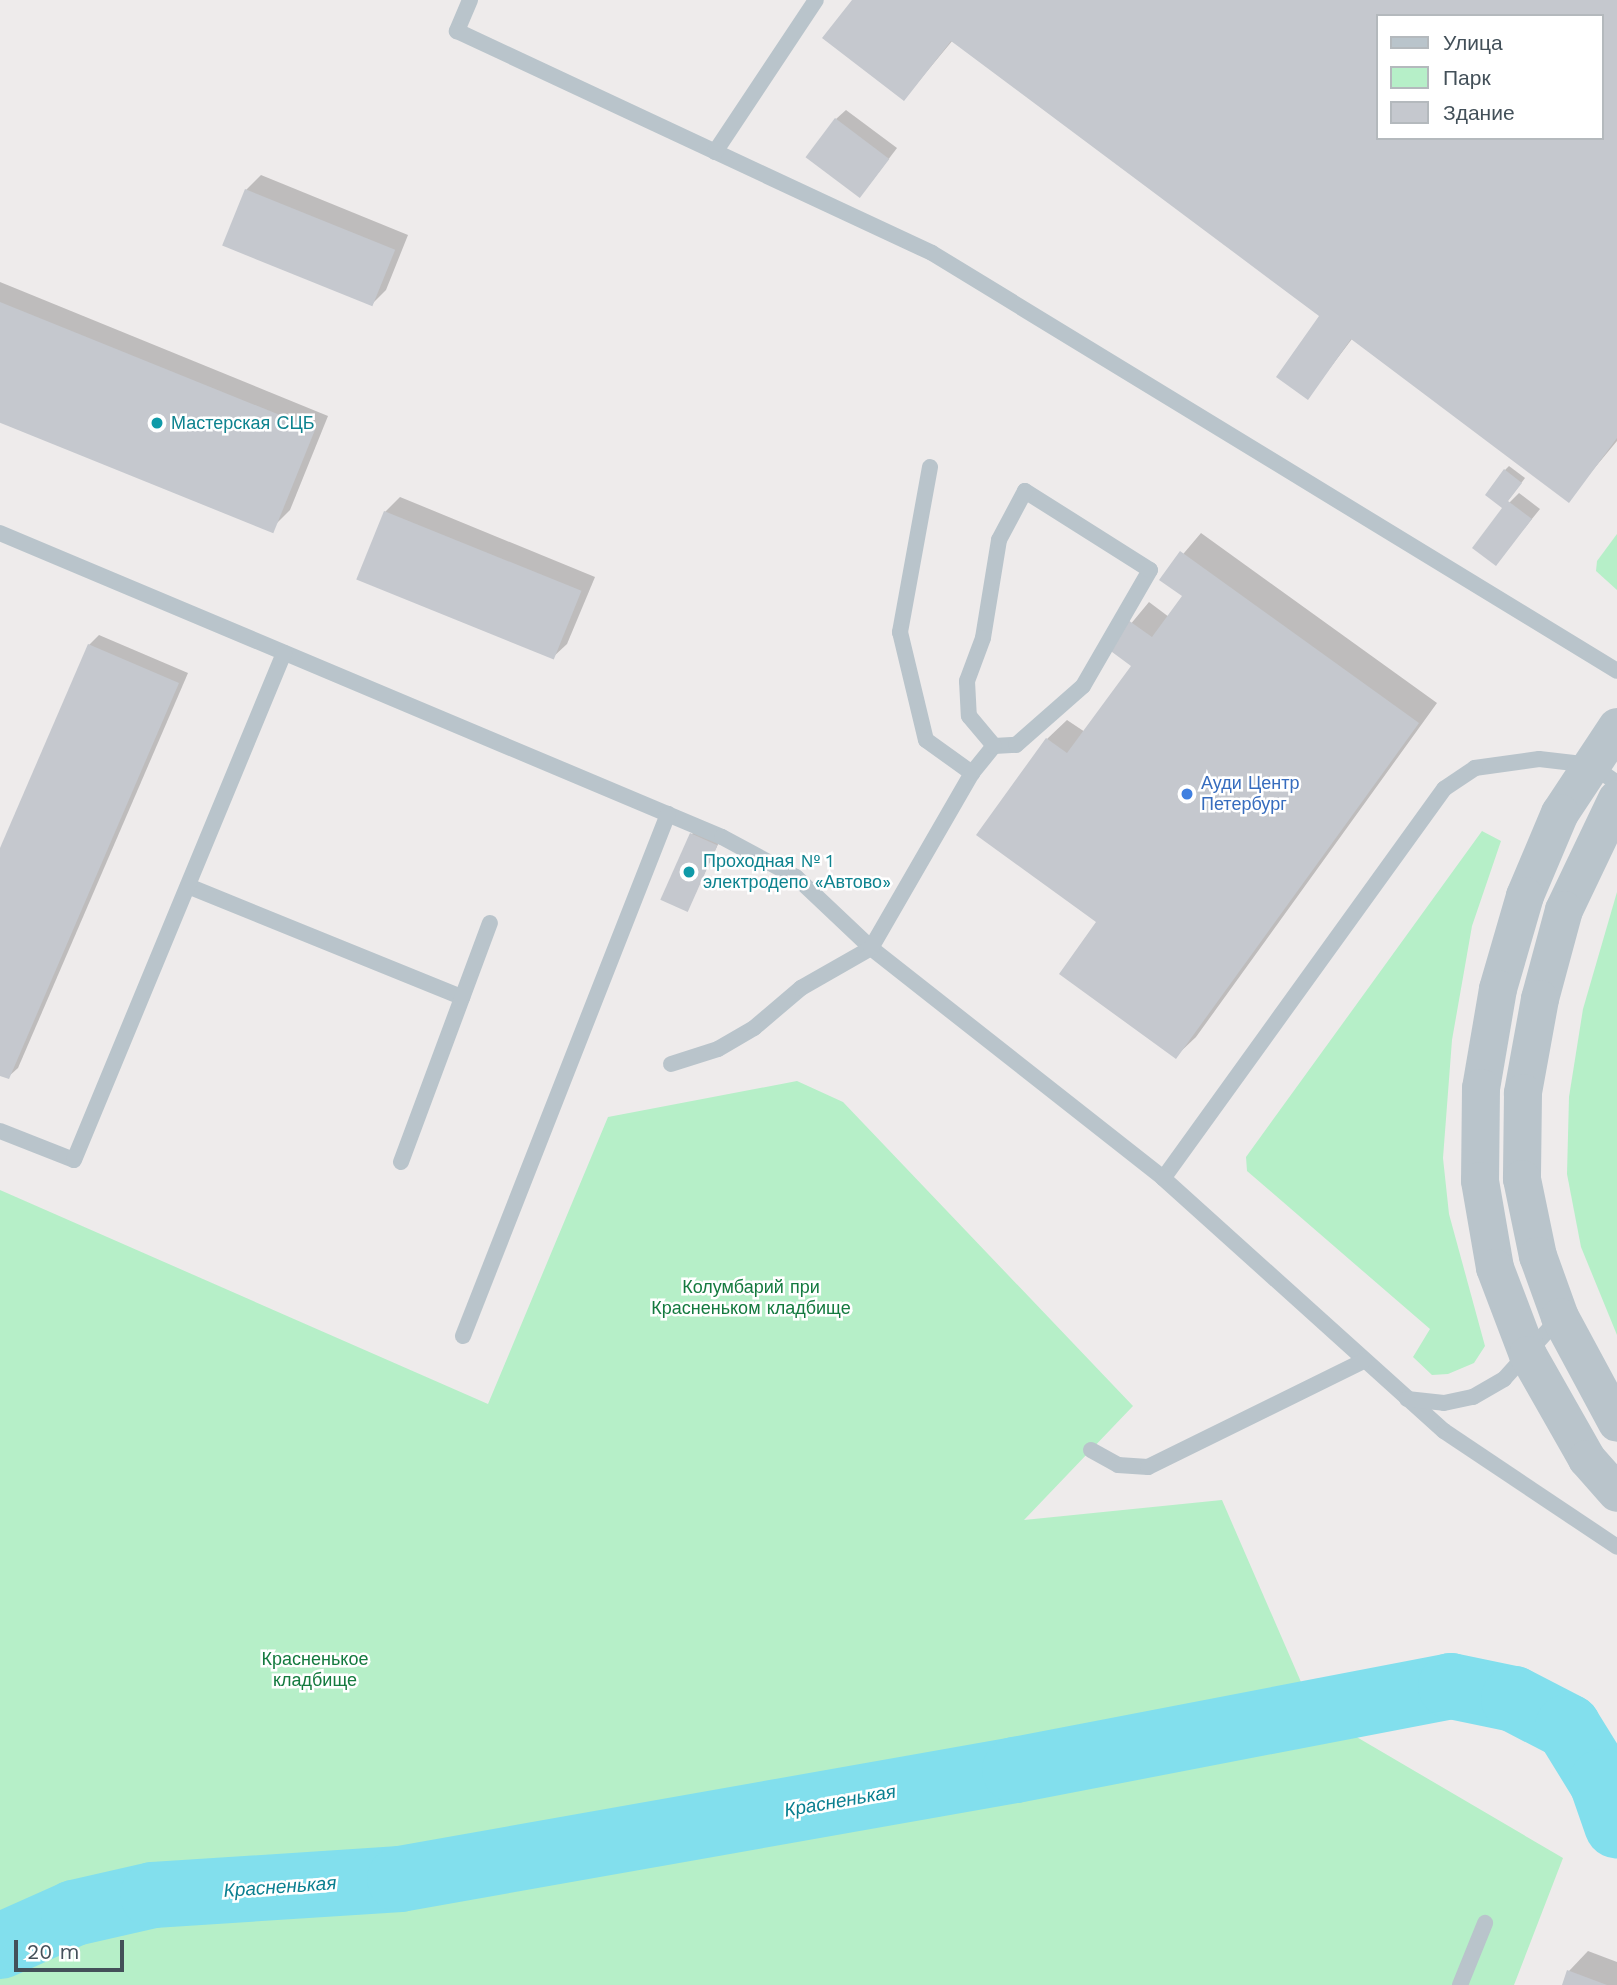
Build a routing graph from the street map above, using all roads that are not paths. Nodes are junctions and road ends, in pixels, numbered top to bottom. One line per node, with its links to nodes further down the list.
1 (470, 0): 3 (lane)
2 (816, 0): 3 (lane)
3 (715, 152): 7 (lane)
4 (930, 467): 10 (lane)
5 (0, 534): 6 (lane)
6 (284, 653): 13 (lane); 14 (lane)
7 (1617, 671)
8 (1617, 727): 11 (street)
9 (994, 746): 9 (lane); 10 (lane)
10 (972, 773): 16 (lane)
11 (1604, 774): 21 (lane); 24 (street)
12 (1617, 799): 22 (street)
13 (668, 814): 16 (lane); 23 (lane)
14 (188, 886): 17 (lane); 19 (lane)
15 (490, 923): 17 (lane)
16 (871, 948): 18 (lane); 21 (lane)
17 (462, 997): 20 (lane)
18 (671, 1064)
19 (0, 1131)
20 (401, 1162)
21 (1164, 1178): 25 (lane)
22 (1560, 1317): 24 (lane); 27 (street)
23 (463, 1336)
24 (1528, 1355): 26 (lane); 29 (street)
25 (1363, 1361): 26 (lane); 28 (lane)
26 (1407, 1399): 30 (lane)
27 (1617, 1423)
28 (1091, 1450)
29 (1617, 1493)
30 (1617, 1546)
31 (1485, 1923): 32 (lane)
32 (1460, 1985)

